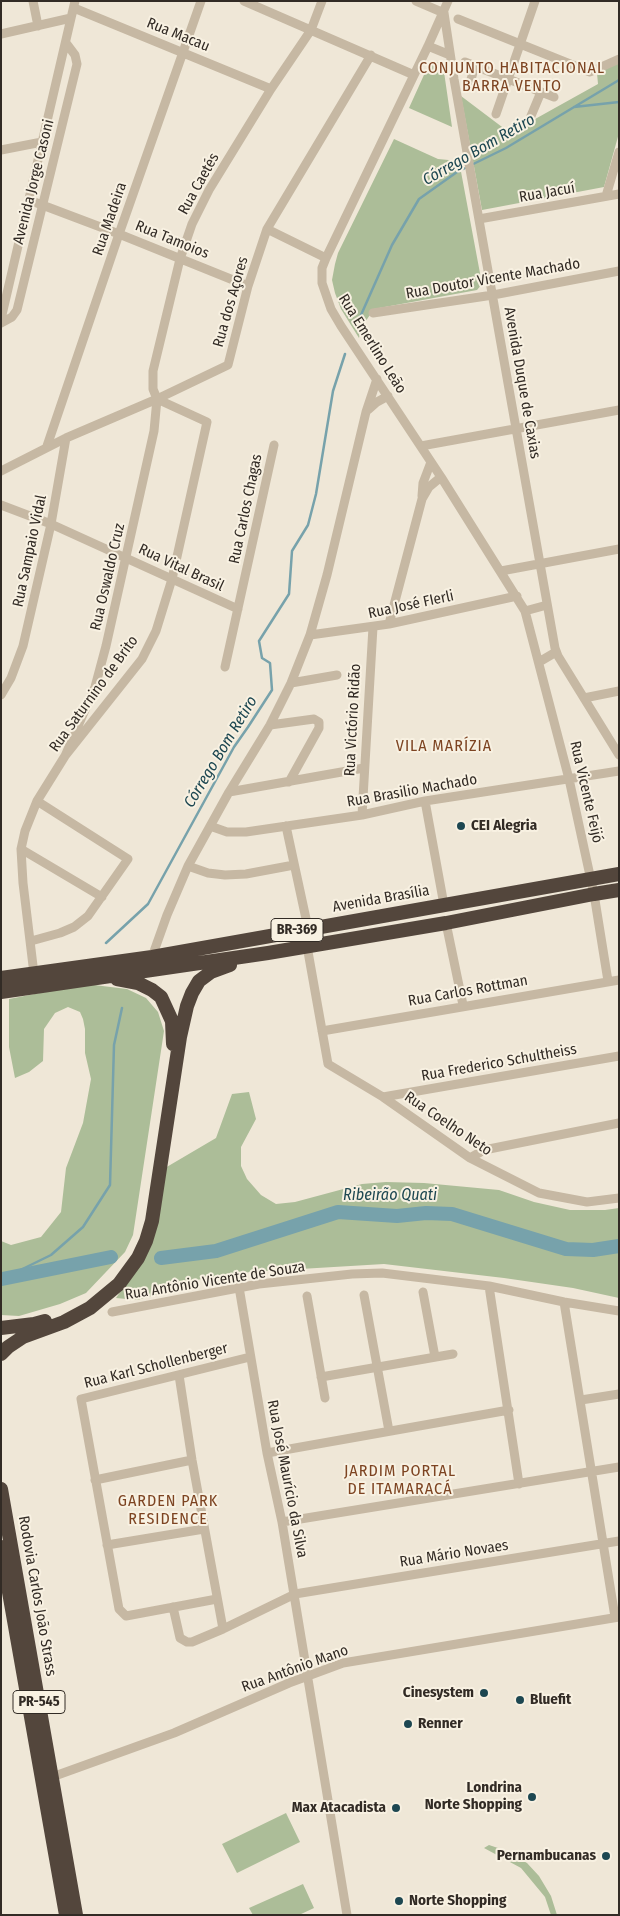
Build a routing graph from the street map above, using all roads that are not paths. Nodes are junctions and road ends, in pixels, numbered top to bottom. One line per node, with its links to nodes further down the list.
1 (33, 1): 12 (street)
2 (202, 1): 18 (street, Rua Madeira)
3 (244, 1): 13 (street)
4 (322, 1): 13 (street, Rua Caetés)
5 (416, 1): 9 (street)
6 (448, 1): 9 (street, Avenida Duque de Caxias)
7 (535, 1): 16 (street)
8 (75, 4): 10 (street, Avenida Jorge Casoni); 18 (street, Rua Macau)
9 (444, 13): 17 (street, Rua Emerlino Leão); 20 (street, Avenida Duque de Caxias)
10 (71, 18): 12 (street); 15 (street, Avenida Jorge Casoni)
11 (458, 19): 16 (street)
12 (38, 26): 14 (street)
13 (311, 30): 19 (street); 27 (street, Rua Caetés)
14 (1, 34)
15 (66, 43): 32 (street, Avenida Jorge Casoni); 38 (street, Avenida Jorge Casoni)
16 (520, 45): 21 (street); 25 (street)
17 (428, 46): 20 (street); 24 (street, Rua Emerlino Leão)
18 (183, 52): 27 (street, Rua Macau); 41 (street, Rua Madeira)
19 (371, 55): 24 (street); 40 (street, Rua dos Açores)
20 (450, 55): 39 (street, Avenida Duque de Caxias)
21 (619, 59)
22 (465, 62): 23 (street)
23 (476, 66): 25 (street); 26 (street)
24 (414, 75): 42 (street, Rua Emerlino Leão)
25 (509, 80): 28 (street); 30 (street)
26 (469, 86)
27 (271, 89): 43 (street, Rua Caetés)
28 (541, 92): 29 (street); 31 (street)
29 (554, 97)
30 (496, 114)
31 (532, 116)
32 (42, 142): 33 (street); 37 (street, Avenida Jorge Casoni)
33 (1, 150)
34 (619, 152): 36 (street)
35 (619, 194): 36 (street, Rua Jacuí)
36 (606, 196): 39 (street, Rua Jacuí)
37 (29, 200): 38 (street, Rua Tamoios); 48 (street, Avenida Jorge Casoni)
38 (43, 204): 41 (street, Rua Tamoios); 49 (street, Avenida Jorge Casoni)
39 (479, 219): 46 (street, Avenida Duque de Caxias)
40 (267, 229): 42 (street); 45 (street, Rua dos Açores)
41 (119, 234): 43 (street, Rua Tamoios); 58 (street, Rua Madeira)
42 (326, 258): 50 (street, Rua Emerlino Leão)
43 (180, 259): 45 (street, Rua Tamoios); 52 (street, Rua Caetés)
44 (619, 271): 46 (street, Rua Doutor Vicente Machado)
45 (248, 286): 52 (street, Rua dos Açores)
46 (493, 295): 47 (street, Rua Doutor Vicente Machado); 55 (street, Avenida Duque de Caxias)
47 (373, 313)
48 (1, 319)
49 (1, 323)
50 (377, 379): 51 (street, Rua Emerlino Leão); 54 (street)
51 (388, 396): 54 (street); 59 (street, Rua Emerlino Leão)
52 (158, 399): 56 (street, Rua dos Açores); 67 (street, Rua Oswaldo Cruz); 70 (street, Rua Saturnino de Brito)
53 (619, 410): 55 (street)
54 (366, 412): 77 (street)
55 (516, 430): 59 (street); 68 (street, Avenida Duque de Caxias)
56 (66, 438): 58 (street, Rua dos Açores); 65 (street, Rua Sampaio Vidal)
57 (274, 445): 73 (street, Rua Carlos Chagas)
58 (47, 446): 61 (street, Rua dos Açores)
59 (421, 446): 60 (street, Rua Emerlino Leão)
60 (431, 462): 62 (street, Rua Emerlino Leão); 63 (street)
61 (1, 471)
62 (441, 477): 63 (street); 69 (street, Rua Emerlino Leão)
63 (422, 499): 75 (street)
64 (1, 505): 65 (street, Rua Vital Brasil)
65 (51, 524): 67 (street, Rua Vital Brasil); 84 (street, Rua Sampaio Vidal)
66 (619, 549): 68 (street)
67 (126, 558): 70 (street, Rua Vital Brasil); 88 (street, Rua Oswaldo Cruz)
68 (540, 563): 69 (street); 72 (street, Avenida Duque de Caxias)
69 (501, 571): 71 (street, Rua Emerlino Leão)
70 (172, 578): 73 (street, Rua Vital Brasil); 88 (street, Rua Saturnino de Brito)
71 (516, 596): 74 (street, Rua Emerlino Leão); 75 (street, Rua José FIerli)
72 (547, 605): 74 (street); 78 (street, Avenida Duque de Caxias)
73 (238, 609): 80 (street, Rua Carlos Chagas)
74 (525, 611): 79 (street, Rua Vicente Feijó)
75 (389, 624): 76 (street, Rua José FIerli)
76 (372, 627): 77 (street, Rua José FIerli); 89 (street, Rua Victório Ridão)
77 (310, 635): 82 (street)
78 (556, 652): 79 (street); 85 (street, Avenida Duque de Caxias)
79 (539, 662): 91 (street, Rua Vicente Feijó)
80 (225, 667)
81 (337, 675): 82 (street)
82 (291, 683): 86 (street)
83 (619, 691): 85 (street)
84 (1, 695)
85 (584, 698): 87 (street, Avenida Duque de Caxias)
86 (270, 725): 92 (street); 93 (street)
87 (619, 754)
88 (65, 756): 94 (street, Rua Saturnino de Brito)
89 (364, 768): 92 (street); 96 (street, Rua Victório Ridão)
90 (619, 771): 91 (street, Rua Brasilio Machado)
91 (570, 779): 95 (street, Rua Brasilio Machado); 103 (street, Rua Vicente Feijó)
92 (289, 782): 93 (street)
93 (229, 792): 97 (street)
94 (37, 801): 99 (street, Rua Saturnino de Brito); 106 (street)
95 (425, 802): 96 (street, Rua Brasilio Machado); 107 (street)
96 (362, 815): 98 (street, Rua Brasilio Machado)
97 (210, 826): 98 (street, Rua Brasilio Machado); 101 (street)
98 (286, 826): 100 (street)
99 (22, 849): 106 (street); 110 (street, Rua Saturnino de Brito)
100 (294, 865): 101 (street); 109 (street)
101 (188, 866): 113 (street)
102 (619, 874): 103 (highway, Avenida Brasília / BR-369)
103 (591, 878): 105 (street, Rua Vicente Feijó); 107 (highway, Avenida Brasília / BR-369)
104 (619, 890): 105 (highway, BR-369)
105 (594, 894): 108 (highway, BR-369); 118 (street, Rua Vicente Feijó)
106 (102, 897): 110 (street)
107 (444, 905): 109 (highway, Avenida Brasília / BR-369)
108 (446, 923): 111 (highway, BR-369); 120 (street)
109 (308, 928): 113 (highway, Avenida Brasília / BR-369)
110 (31, 941): 114 (street, Rua Saturnino de Brito)
111 (308, 946): 112 (highway, BR-369); 121 (street, Rua Coelho Neto)
112 (268, 953): 115 (highway, BR-369); 136 (highway)
113 (152, 957): 114 (highway, Avenida Brasília / BR-369)
114 (34, 974): 116 (highway, Avenida Brasília / BR-369)
115 (106, 977): 119 (highway, BR-369); 135 (highway)
116 (1, 978)
117 (619, 980): 118 (street, Rua Carlos Rottman)
118 (608, 982): 120 (street, Rua Carlos Rottman)
119 (1, 992)
120 (463, 1005): 121 (street, Rua Carlos Rottman)
121 (322, 1031): 123 (street, Rua Coelho Neto)
122 (619, 1056): 123 (street, Rua Frederico Schultheiss)
123 (383, 1097): 125 (street, Rua Coelho Neto)
124 (619, 1123): 125 (street)
125 (470, 1158): 126 (street, Rua Coelho Neto)
126 (619, 1198)
127 (489, 1286): 128 (street, Rua Antônio Vicente de Souza); 132 (street, Rua Antônio Vicente de Souza); 146 (street)
128 (239, 1287): 134 (street, Rua Antônio Vicente de Souza); 138 (street, Rua José Maurício da Silva)
129 (423, 1292): 139 (street)
130 (364, 1295): 140 (street)
131 (307, 1296): 142 (street)
132 (564, 1302): 133 (street, Rua Antônio Vicente de Souza); 145 (street)
133 (619, 1311)
134 (112, 1312)
135 (1, 1328)
136 (1, 1354)
137 (453, 1354): 139 (street)
138 (250, 1357): 141 (street, Rua Karl Schollenberger); 148 (street, Rua José Maurício da Silva)
139 (435, 1357): 140 (street)
140 (377, 1367): 142 (street); 147 (street)
141 (179, 1375): 149 (street); 152 (street, Rua Karl Schollenberger)
142 (321, 1377): 144 (street)
143 (619, 1394): 145 (street)
144 (325, 1398)
145 (581, 1400): 151 (street)
146 (509, 1410): 147 (street); 153 (street)
147 (389, 1431): 148 (street)
148 (267, 1453): 155 (street, Rua José Maurício da Silva)
149 (192, 1460): 152 (street); 156 (street)
150 (619, 1467): 151 (street)
151 (591, 1472): 153 (street); 158 (street)
152 (95, 1480): 159 (street, Rua Karl Schollenberger)
153 (520, 1484): 155 (street)
154 (1, 1489): 167 (highway, Rodovia Carlos João Strass / PR-545)
155 (282, 1522): 161 (street, Rua José Maurício da Silva)
156 (204, 1530): 159 (street); 162 (street)
157 (619, 1540): 158 (street, Rua Mário Novaes)
158 (603, 1543): 161 (street, Rua Mário Novaes); 164 (street)
159 (107, 1545): 163 (street, Rua Karl Schollenberger)
160 (1, 1547): 168 (highway, Rodovia Carlos João Strass / PR-545)
161 (294, 1594): 165 (street, Rua Mário Novaes); 166 (street, Rua José Maurício da Silva)
162 (217, 1598): 163 (street); 165 (street)
163 (173, 1607): 165 (street, Rua Mário Novaes)
164 (617, 1617): 166 (street, Rua Antônio Mano)
165 (223, 1629)
166 (307, 1676): 167 (street, Rua Antônio Mano); 170 (street, Rua José Maurício da Silva)
167 (52, 1777): 169 (highway, Rodovia Carlos João Strass / PR-545)
168 (66, 1915)
169 (76, 1915)
170 (348, 1915)

